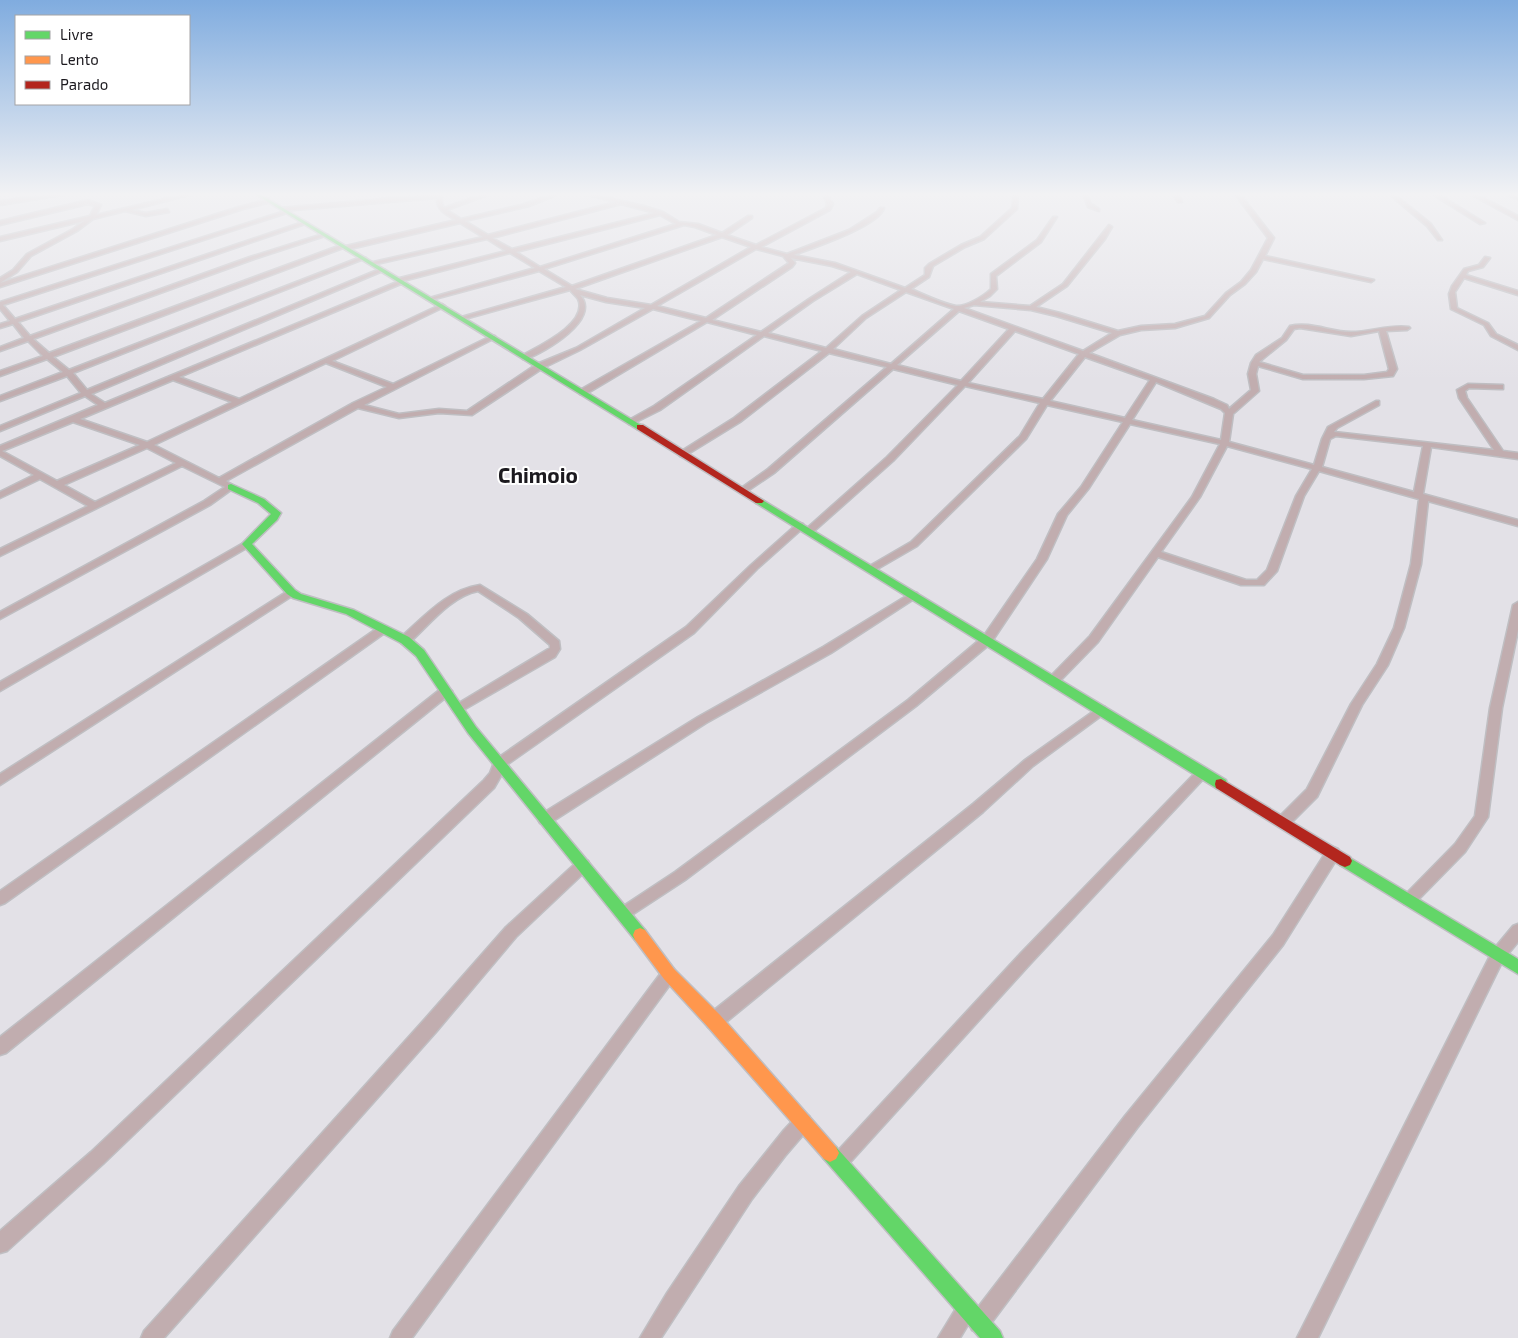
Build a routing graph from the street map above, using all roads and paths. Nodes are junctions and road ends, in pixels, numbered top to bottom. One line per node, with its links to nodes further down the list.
1 (28, 256): 27 (street)
2 (91, 256): 29 (street)
3 (147, 256): 38 (street)
4 (205, 256): 45 (street)
5 (257, 256): 53 (street)
6 (319, 256): 58 (street)
7 (361, 256): 21 (street)
8 (386, 256): 21 (street)
9 (494, 256): 28 (street)
10 (519, 256): 22 (street)
11 (581, 256): 22 (street)
12 (662, 256): 30 (street)
13 (740, 256): 40 (street)
14 (786, 256): 44 (street)
15 (789, 256): 24 (street)
16 (945, 256): 31 (street)
17 (1018, 256): 36 (street)
18 (1088, 256): 42 (street)
19 (1260, 257): 26 (street); 50 (street)
20 (1487, 258): 25 (street)
21 (367, 260): 23 (street); 64 (street)
22 (540, 269): 30 (street); 34 (street)
23 (382, 270): 28 (street); 33 (street)
24 (856, 272): 31 (street); 51 (street)
25 (1464, 276): 32 (street); 54 (street)
26 (1370, 280)
27 (0, 281)
28 (399, 281): 33 (street); 34 (street)
29 (0, 286)
30 (573, 289): 35 (street); 37 (street); 43 (street)
31 (906, 289): 41 (street); 56 (street)
32 (1518, 293)
33 (335, 299): 66 (street); 71 (street)
34 (430, 299): 39 (street)
35 (606, 300): 37 (street); 40 (street)
36 (973, 303): 41 (street); 42 (street)
37 (584, 304): 59 (street)
38 (0, 305): 45 (street)
39 (442, 306): 43 (street); 60 (street)
40 (653, 307): 44 (street); 62 (street)
41 (959, 308): 47 (street); 63 (street)
42 (1031, 308): 50 (street)
43 (461, 318): 52 (street)
44 (707, 320): 51 (street); 72 (street)
45 (13, 321): 46 (street); 53 (street)
46 (0, 326)
47 (1014, 328): 57 (street); 68 (street)
48 (1407, 328): 49 (street)
49 (1382, 329): 61 (street); 61 (street)
50 (1118, 333): 57 (street)
51 (762, 334): 56 (street); 82 (street)
52 (493, 337): 59 (street); 69 (street)
53 (30, 339): 55 (street); 58 (street)
54 (1518, 348)
55 (0, 349)
56 (828, 350): 63 (street); 91 (street)
57 (1083, 354): 67 (street); 76 (street)
58 (48, 356): 64 (street); 65 (street)
59 (526, 357): 62 (street)
60 (326, 361): 69 (street); 74 (street)
61 (1255, 363): 79 (street)
62 (540, 366): 72 (street); 77 (street)
63 (892, 366): 68 (street); 99 (street)
64 (68, 372): 71 (street); 73 (street)
65 (0, 374)
66 (172, 377): 74 (street); 78 (street)
67 (1154, 379): 79 (street); 81 (street)
68 (964, 384): 76 (street); 104 (street)
69 (391, 386): 77 (street)
70 (1500, 387): 90 (street)
71 (86, 392): 78 (street); 83 (street)
72 (583, 392): 82 (street)
73 (0, 399)
74 (240, 402): 86 (street)
75 (1376, 402): 84 (street)
76 (1044, 403): 81 (street); 108 (street)
77 (356, 405): 96 (street)
78 (105, 406): 80 (street)
79 (1230, 412): 85 (street)
80 (73, 419): 86 (street); 88 (street)
81 (1128, 421): 85 (street); 115 (street)
82 (632, 422): 91 (street)
83 (0, 429)
84 (1329, 435): 87 (street); 94 (street)
85 (1225, 444): 94 (street); 107 (street)
86 (148, 445): 93 (street); 97 (street)
87 (1427, 445): 90 (street); 101 (street)
88 (0, 449)
89 (0, 453): 95 (street)
90 (1500, 453): 92 (street)
91 (684, 454): 99 (street)
92 (1518, 456)
93 (182, 463): 96 (street); 102 (street)
94 (1317, 468): 101 (street); 107 (street)
95 (41, 475): 97 (street); 100 (street)
96 (220, 481): 98 (street)
97 (58, 484): 102 (street)
98 (231, 487): 105 (street); 112 (street)
99 (743, 491): 104 (street)
100 (0, 495)
101 (1421, 496): 103 (street); 125 (street)
102 (94, 506): 106 (street)
103 (1518, 523)
104 (805, 529): 108 (street); 121 (street)
105 (247, 544): 109 (street); 117 (street)
106 (0, 553)
107 (1157, 554): 116 (street)
108 (872, 569): 110 (street)
109 (291, 592): 113 (street); 123 (street)
110 (914, 595): 115 (street); 124 (street)
111 (1518, 605): 129 (street)
112 (0, 616)
113 (382, 629): 114 (street); 128 (street)
114 (405, 640): 118 (street); 119 (street)
115 (987, 640): 116 (street); 130 (street)
116 (1052, 681): 120 (street)
117 (0, 687)
118 (446, 691): 119 (street); 136 (street)
119 (458, 709): 121 (street)
120 (1101, 710): 122 (street); 135 (street)
121 (499, 763): 124 (street); 139 (street)
122 (1202, 772): 125 (street); 138 (street)
123 (0, 780)
124 (545, 819): 127 (street)
125 (1283, 822): 126 (street)
126 (1332, 853): 129 (street); 140 (street)
127 (583, 866): 130 (street); 141 (street)
128 (0, 899)
129 (1409, 900): 132 (street)
130 (624, 914): 134 (street)
131 (1518, 931): 132 (street)
132 (1498, 955): 133 (street); 146 (street)
133 (1518, 967)
134 (669, 974): 135 (street); 142 (street)
135 (714, 1021): 137 (street)
136 (0, 1047)
137 (803, 1122): 138 (street); 143 (street)
138 (839, 1162): 140 (street)
139 (0, 1244)
140 (973, 1316): 144 (street); 145 (street)
141 (151, 1338)
142 (400, 1338)
143 (650, 1338)
144 (948, 1338)
145 (993, 1338)
146 (1308, 1338)

